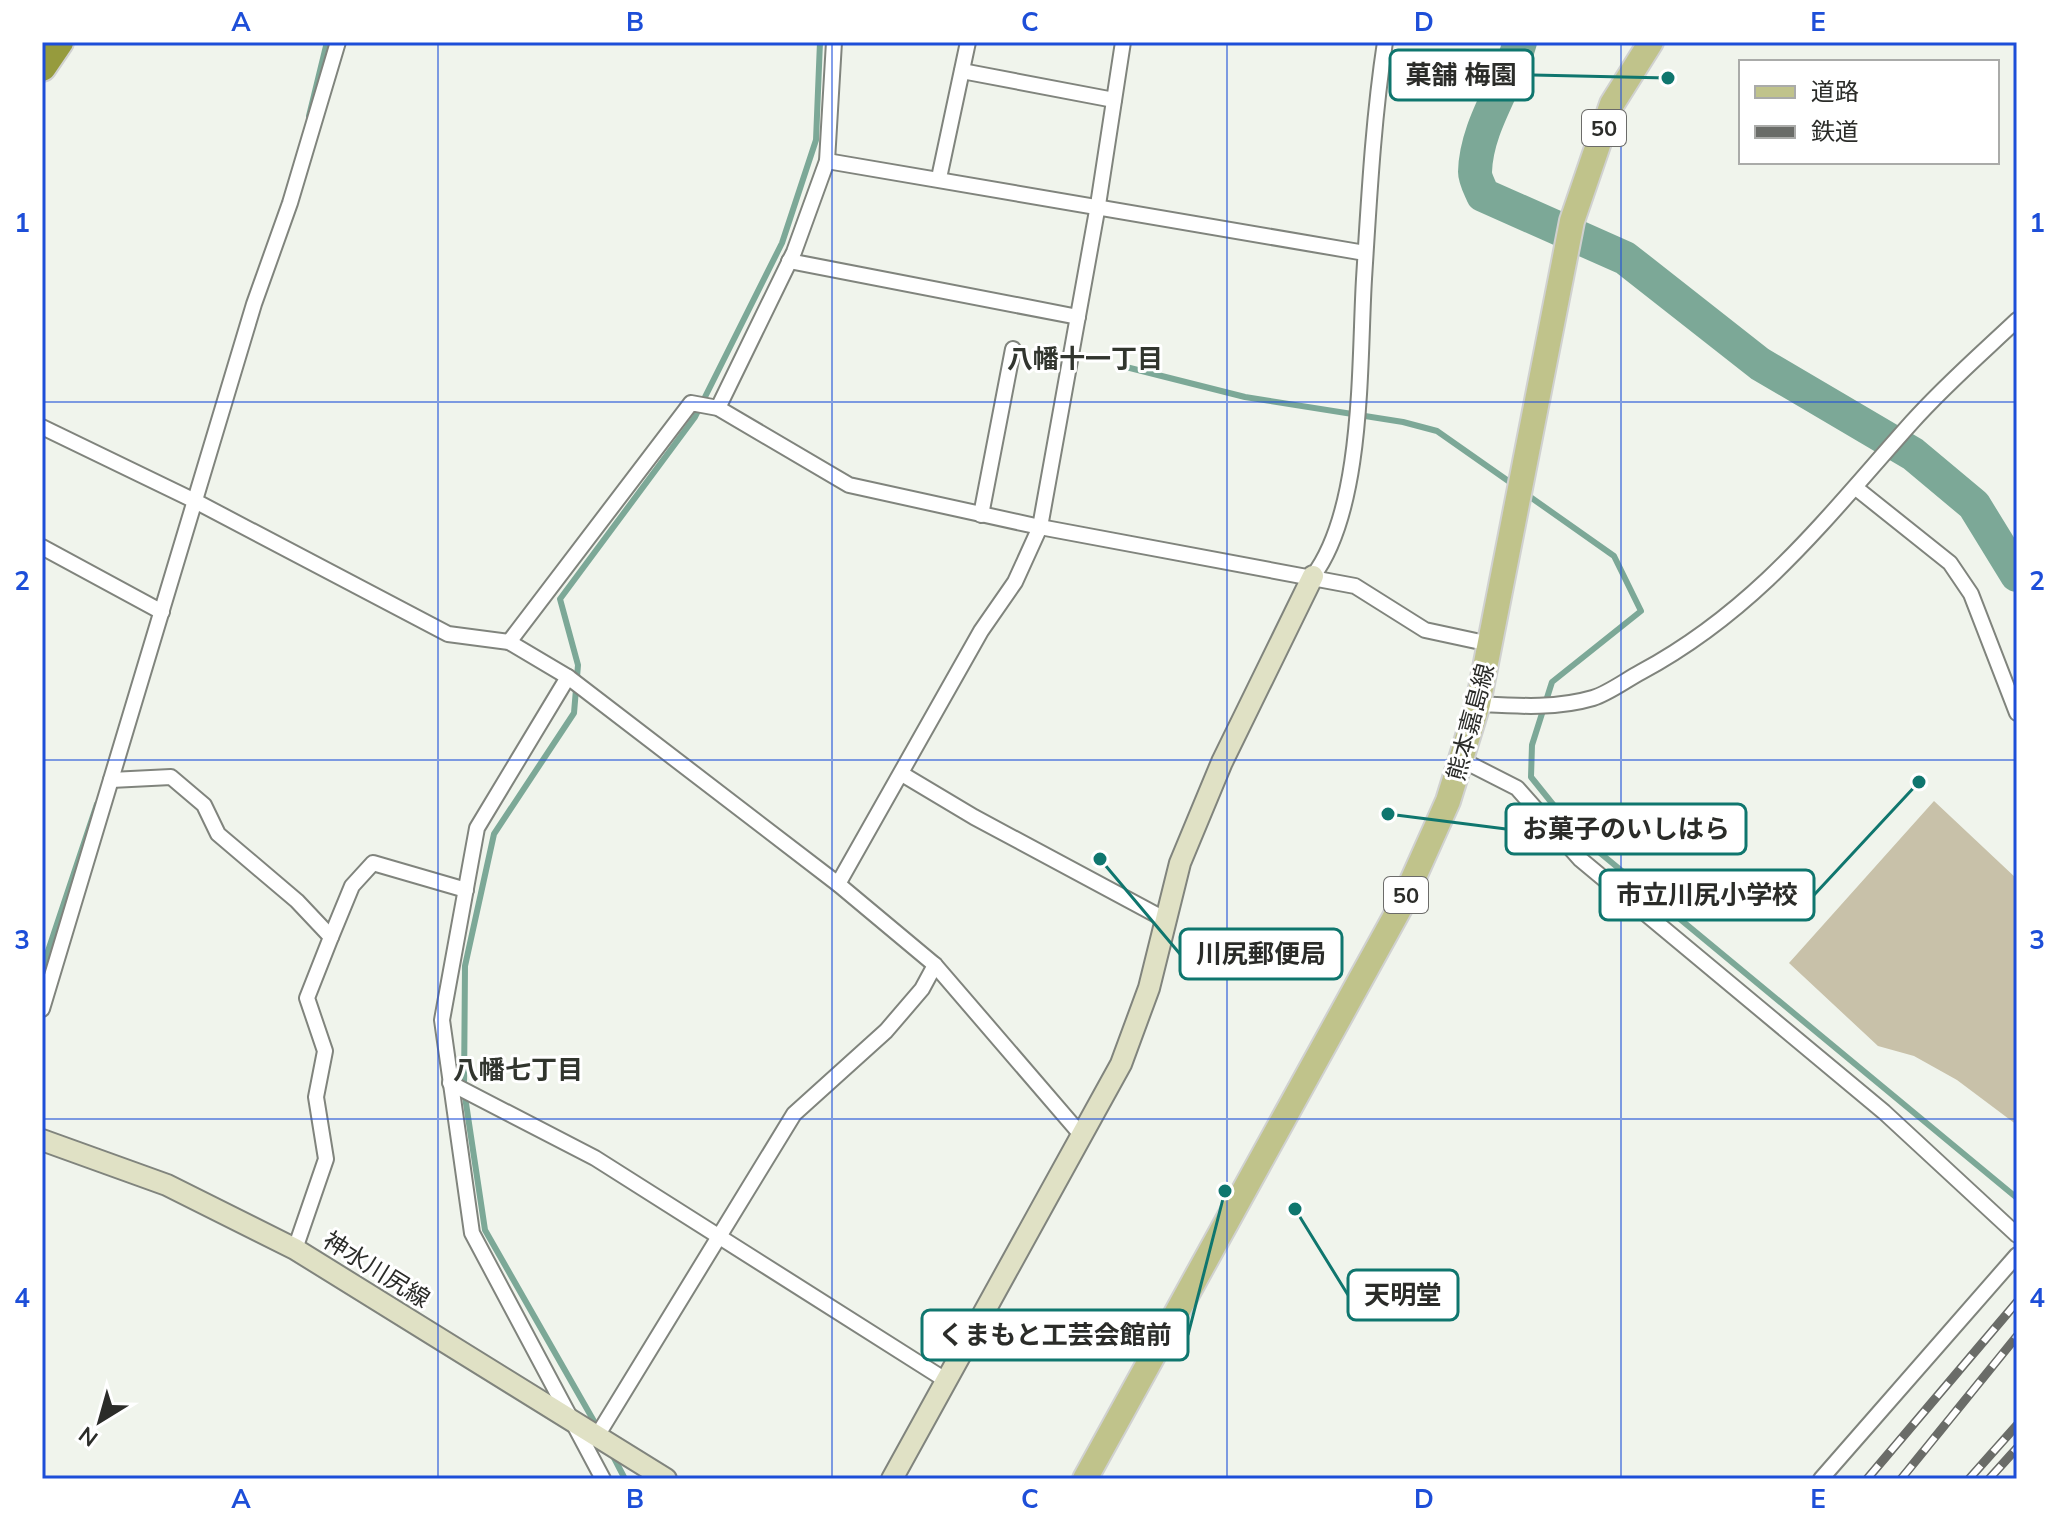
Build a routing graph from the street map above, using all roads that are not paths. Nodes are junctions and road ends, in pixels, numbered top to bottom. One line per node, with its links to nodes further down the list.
1 (59, 42): 8 (highway)
2 (338, 42): 22 (street)
3 (834, 42): 11 (street)
4 (968, 42): 9 (street)
5 (1123, 42): 10 (street)
6 (1385, 42): 14 (street)
7 (1650, 42): 29 (main road, 熊本嘉島線 / 50)
8 (42, 67)
9 (962, 71): 10 (street); 12 (street)
10 (1114, 100): 13 (street)
11 (827, 161): 12 (street); 15 (street)
12 (939, 178): 13 (street)
13 (1098, 205): 14 (street); 16 (street)
14 (1365, 253): 26 (street)
15 (789, 261): 16 (street); 19 (street)
16 (1078, 317): 24 (street)
17 (2017, 320): 21 (street)
18 (1013, 349): 23 (street)
19 (718, 408): 23 (street); 28 (street)
20 (42, 427): 22 (street)
21 (1856, 488): 31 (street); 32 (street)
22 (195, 501): 27 (street); 28 (street)
23 (981, 515): 24 (street)
24 (1040, 527): 26 (street); 34 (street)
25 (42, 547): 27 (street)
26 (1313, 576): 29 (street); 38 (street)
27 (162, 612): 35 (street)
28 (509, 642): 30 (street)
29 (1490, 644): 31 (main road, 熊本嘉島線 / 50)
30 (568, 677): 36 (street); 37 (street)
31 (1478, 704): 33 (main road, 熊本嘉島線 / 50)
32 (2017, 713)
33 (1462, 760): 45 (street); 55 (main road, 熊本嘉島線 / 50)
34 (902, 774): 36 (street); 38 (street)
35 (111, 780): 39 (street); 41 (street)
36 (838, 884): 40 (street)
37 (466, 890): 39 (street); 42 (street)
38 (1166, 920): 43 (street)
39 (331, 937): 47 (street)
40 (935, 965): 43 (street); 46 (street)
41 (42, 1009)
42 (450, 1083): 46 (street); 50 (street)
43 (1083, 1137): 49 (street)
44 (42, 1140): 47 (street, 神水川尻線)
45 (2017, 1235)
46 (719, 1236): 49 (street); 51 (street)
47 (295, 1249): 50 (street, 神水川尻線)
48 (2017, 1255): 56 (street)
49 (947, 1381): 54 (street)
50 (570, 1419): 51 (street, 神水川尻線); 52 (street)
51 (597, 1436): 53 (street, 神水川尻線)
52 (603, 1479)
53 (666, 1479)
54 (892, 1479)
55 (1085, 1479)
56 (1821, 1479)

